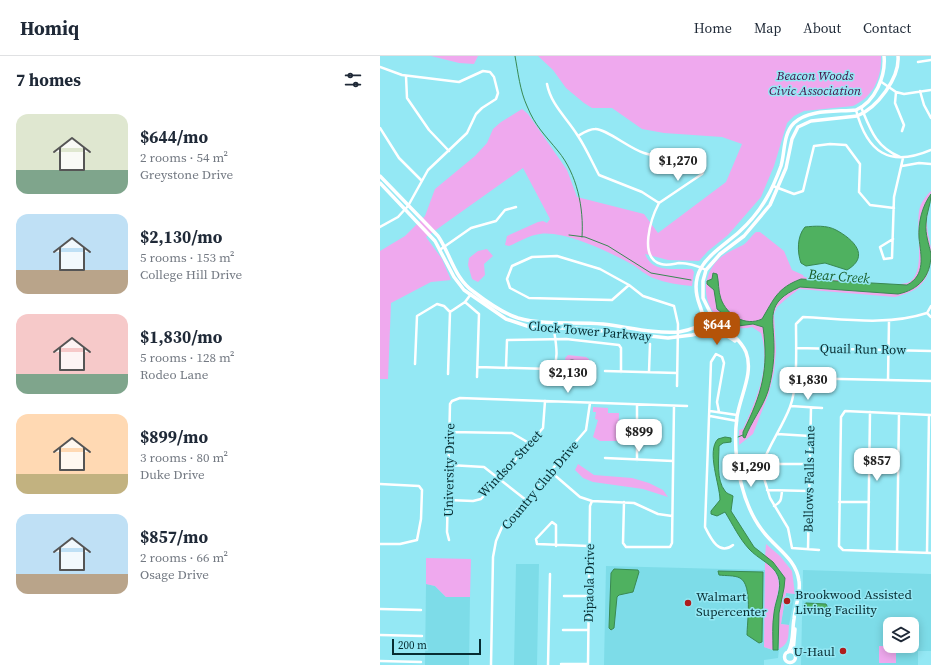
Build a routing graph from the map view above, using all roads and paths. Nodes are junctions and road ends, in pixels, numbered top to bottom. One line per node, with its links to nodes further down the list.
1 (884, 56): 7 (street)
2 (898, 56): 9 (street)
3 (931, 60): 4 (street)
4 (918, 62)
5 (380, 67): 6 (street)
6 (406, 76): 22 (street); 22 (street)
7 (880, 82): 9 (street); 13 (street)
8 (547, 84): 20 (street)
9 (888, 86): 12 (street); 15 (street)
10 (931, 90): 11 (street)
11 (920, 91): 12 (street); 17 (street)
12 (896, 92): 19 (street)
13 (861, 107): 14 (street); 15 (street)
14 (856, 110): 16 (street); 29 (street)
15 (864, 113): 16 (street); 23 (street)
16 (857, 116): 23 (street); 30 (street)
17 (931, 118)
18 (380, 128): 27 (street)
19 (902, 131)
20 (578, 136): 31 (street); 31 (street)
21 (931, 150): 23 (street)
22 (449, 151): 27 (street)
23 (903, 158): 25 (street)
24 (931, 164): 25 (street)
25 (902, 166): 34 (street)
26 (380, 176): 32 (street, Clock Tower Parkway)
27 (421, 180): 32 (street)
28 (380, 183): 35 (street, Clock Tower Parkway)
29 (773, 186): 30 (street); 36 (street)
30 (779, 188): 34 (street); 37 (street)
31 (659, 203): 42 (street)
32 (408, 206): 35 (street); 40 (street, Clock Tower Parkway)
33 (516, 207): 40 (street)
34 (894, 208): 39 (street)
35 (404, 210): 38 (street); 41 (street, Clock Tower Parkway)
36 (754, 216): 37 (street); 42 (street)
37 (759, 220): 43 (street)
38 (380, 227)
39 (893, 238): 39 (street)
40 (446, 247): 41 (street); 45 (street, Clock Tower Parkway)
41 (441, 249): 46 (street, Clock Tower Parkway)
42 (701, 268): 43 (street); 54 (street)
43 (706, 270): 52 (street)
44 (629, 285): 44 (street); 59 (street)
45 (473, 292): 46 (street); 56 (street, Clock Tower Parkway)
46 (470, 296): 47 (street); 58 (street, Clock Tower Parkway)
47 (465, 302): 49 (street); 68 (street)
48 (931, 306): 50 (street)
49 (450, 312): 67 (street); 74 (street)
50 (927, 313): 51 (street); 53 (street)
51 (931, 317)
52 (713, 318): 54 (street, Clock Tower Parkway); 55 (street)
53 (889, 321): 64 (street); 65 (street)
54 (707, 322): 57 (street); 59 (street, Clock Tower Parkway)
55 (716, 322): 57 (street, Clock Tower Parkway); 63 (street)
56 (553, 323): 58 (street); 59 (street, Clock Tower Parkway)
57 (711, 326): 60 (street, Clock Tower Parkway); 63 (street)
58 (553, 328): 60 (street, Clock Tower Parkway); 61 (street)
59 (678, 332): 60 (street)
60 (678, 337): 73 (street)
61 (554, 340): 69 (street); 69 (street); 71 (street)
62 (650, 344): 72 (street)
63 (741, 344): 92 (street)
64 (796, 348): 65 (street, Quail Run Row); 76 (street)
65 (888, 349): 66 (street, Quail Run Row); 77 (street)
66 (931, 351)
67 (415, 364)
68 (478, 367): 69 (street); 75 (street)
69 (506, 368)
70 (605, 371): 71 (street)
71 (620, 372): 72 (street)
72 (649, 372): 73 (street)
73 (677, 373): 79 (street)
74 (448, 374)
75 (477, 377)
76 (795, 378): 77 (street); 85 (street)
77 (888, 380): 78 (street)
78 (931, 381)
79 (677, 386)
80 (545, 400): 81 (street); 96 (street, University Drive); 99 (street, Windsor Street)
81 (590, 403): 82 (street); 107 (street, Country Club Drive)
82 (637, 404): 83 (street); 101 (street)
83 (674, 406): 84 (street); 102 (street)
84 (687, 406)
85 (791, 406): 86 (street); 97 (street)
86 (811, 408): 87 (street); 98 (street, Bellows Falls Lane)
87 (822, 408)
88 (710, 411): 89 (street); 89 (street); 94 (street)
89 (719, 412): 92 (street)
90 (870, 412): 91 (street); 118 (street); 119 (street)
91 (899, 414): 93 (street); 130 (street)
92 (737, 415): 95 (street)
93 (930, 415): 131 (street)
94 (710, 416): 95 (street); 124 (street)
95 (736, 420): 108 (street)
96 (449, 432): 99 (street); 104 (street, University Drive)
97 (777, 434): 98 (street); 106 (street)
98 (810, 436): 103 (street, Bellows Falls Lane)
99 (529, 443): 109 (street, Windsor Street)
100 (605, 458): 101 (street)
101 (637, 460): 102 (street)
102 (673, 461): 121 (street)
103 (810, 464): 105 (street); 113 (street, Bellows Falls Lane)
104 (449, 465): 109 (street); 114 (street, University Drive)
105 (770, 467)
106 (761, 468): 108 (street); 111 (street)
107 (551, 472): 115 (street, Country Club Drive); 116 (street)
108 (738, 473): 138 (street)
109 (500, 478): 114 (street, Windsor Street); 115 (street)
110 (380, 484): 123 (street)
111 (767, 490): 112 (street); 120 (street)
112 (782, 491): 113 (street); 120 (street)
113 (809, 491): 127 (street, Bellows Falls Lane)
114 (448, 500): 122 (street, University Drive)
115 (526, 500): 151 (street, Country Club Drive)
116 (592, 501): 117 (street); 126 (street, Dipaola Drive)
117 (624, 502): 121 (street); 121 (street)
118 (839, 502): 119 (street); 129 (street)
119 (869, 502): 129 (street)
120 (774, 506): 127 (street)
121 (672, 516)
122 (449, 540)
123 (380, 544)
124 (733, 545)
125 (556, 546): 125 (street); 126 (street)
126 (589, 546): 135 (street, Dipaola Drive)
127 (808, 549): 128 (street)
128 (819, 550)
129 (868, 551): 130 (street)
130 (897, 552): 131 (street)
131 (927, 553): 132 (street)
132 (931, 553)
133 (550, 574): 152 (street)
134 (564, 596): 135 (street)
135 (589, 596): 140 (street, Dipaola Drive)
136 (380, 609): 137 (street)
137 (421, 610)
138 (794, 618): 143 (street); 144 (street)
139 (563, 630): 140 (street)
140 (588, 630): 150 (street, Dipaola Drive)
141 (380, 635): 142 (street)
142 (422, 636)
143 (788, 652): 144 (street); 147 (street)
144 (793, 652): 148 (street)
145 (380, 661): 146 (street)
146 (420, 662)
147 (788, 663): 148 (street)
148 (793, 663)
149 (561, 664): 150 (street)
150 (588, 664)
151 (491, 665)
152 (548, 665)

